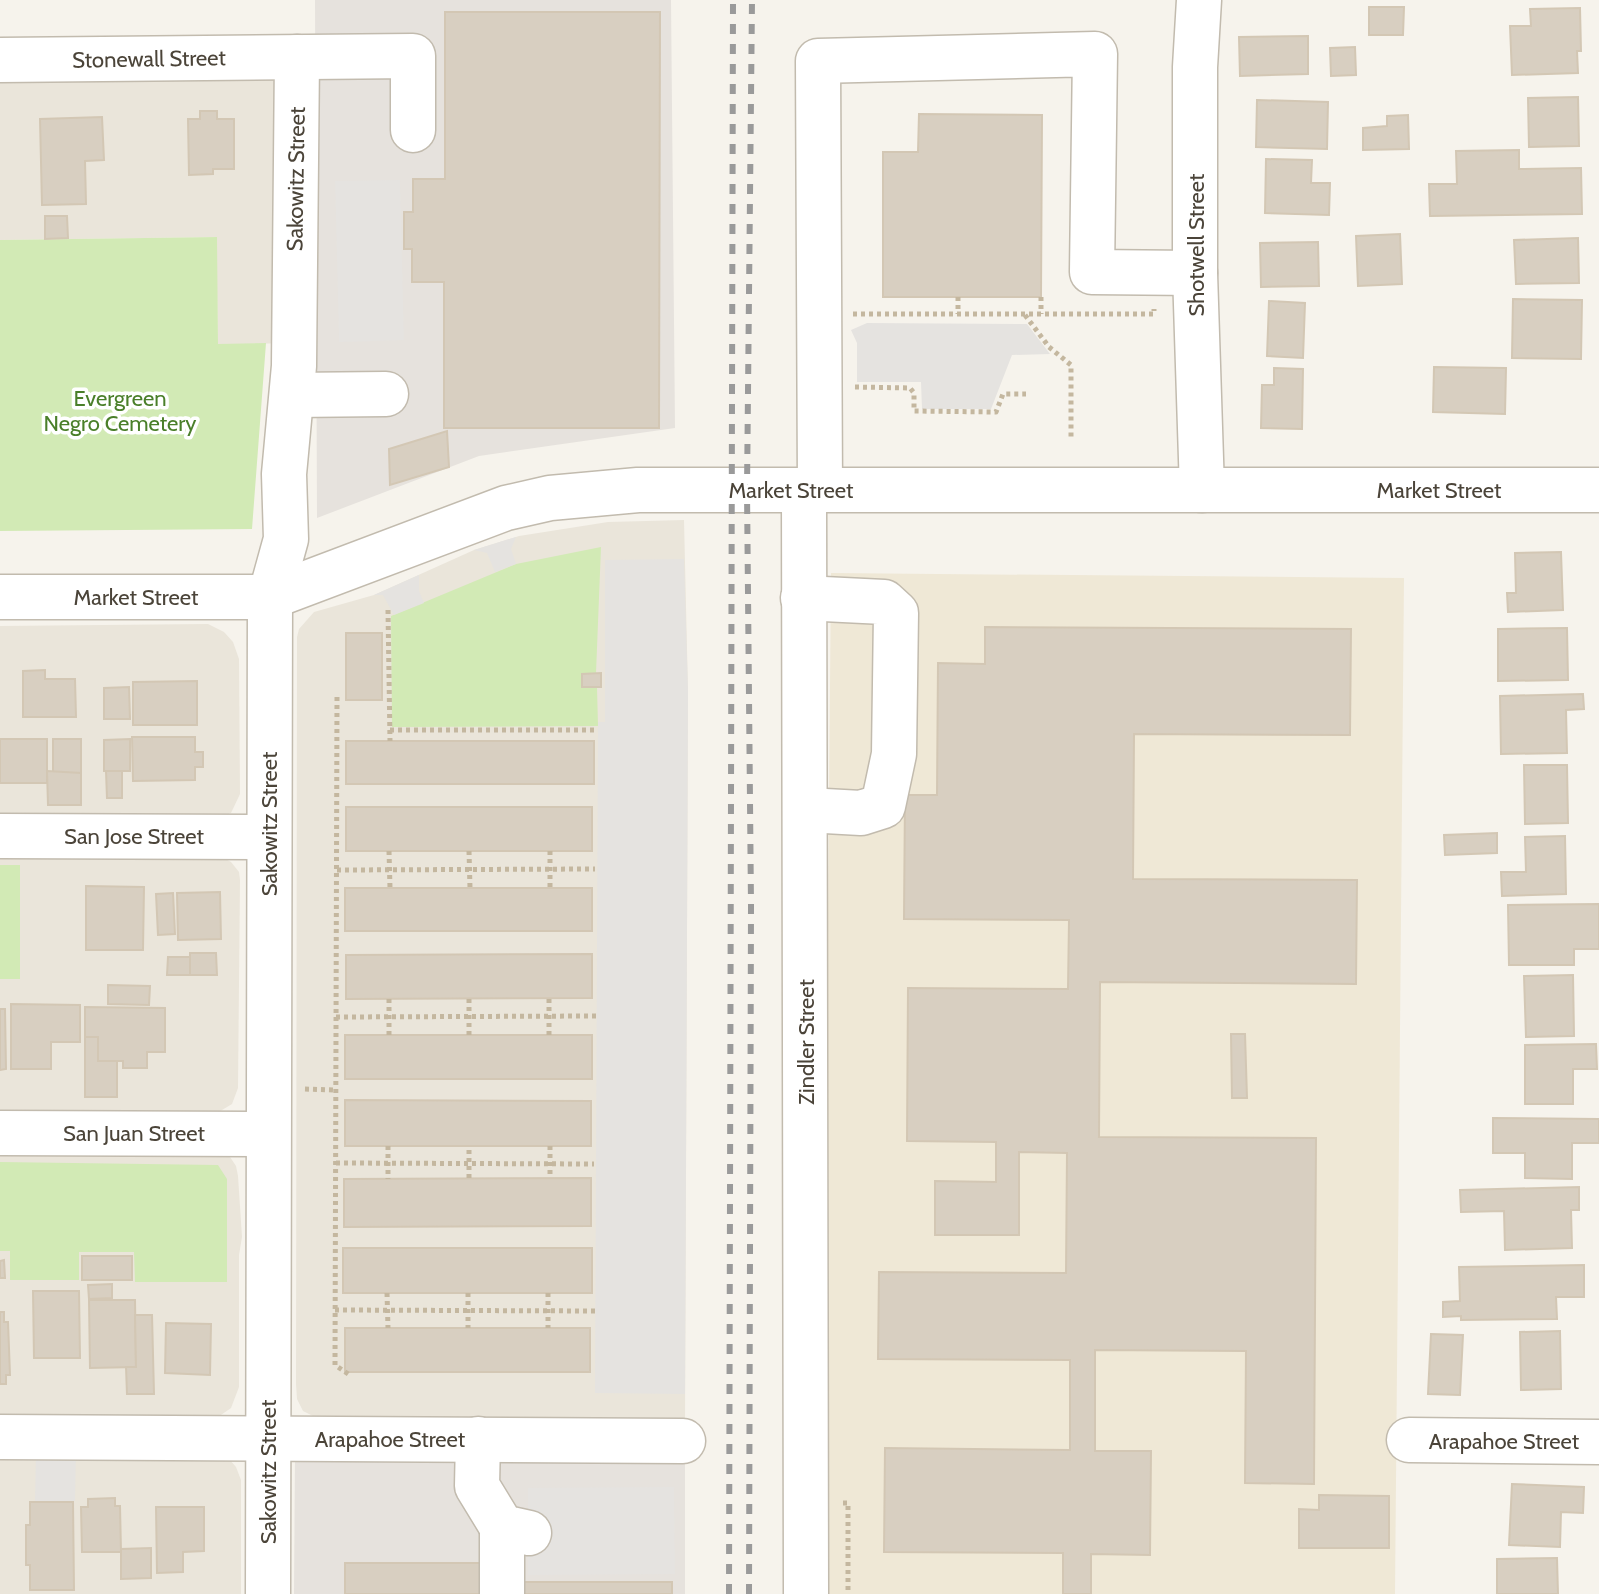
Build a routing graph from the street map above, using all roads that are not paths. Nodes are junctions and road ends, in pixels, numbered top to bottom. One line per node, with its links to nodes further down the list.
1 (1199, 0): 5 (street, Shotwell Street)
2 (297, 57): 3 (street, Stonewall Street); 4 (street, Stonewall Street); 7 (street, Sakowitz Street)
3 (0, 60)
4 (413, 130)
5 (1195, 273): 8 (street, Zindler Street); 9 (street, Shotwell Street)
6 (386, 394): 7 (street)
7 (293, 395): 12 (street, Sakowitz Street)
8 (812, 490): 9 (street, Market Street); 12 (street, Market Street); 13 (street, Zindler Street)
9 (1202, 490): 10 (street, Market Street)
10 (1599, 490)
11 (0, 597): 12 (street, Market Street)
12 (270, 597): 16 (street, Sakowitz Street)
13 (803, 598): 14 (street, Zindler Street); 14 (street)
14 (807, 810): 27 (street, Zindler Street)
15 (0, 836): 16 (street, San Jose Street)
16 (269, 837): 18 (street, Sakowitz Street)
17 (0, 1133): 18 (street, San Juan Street)
18 (267, 1134): 20 (street, Sakowitz Street)
19 (0, 1437): 20 (street, Arapahoe Street)
20 (268, 1438): 21 (street, Arapahoe Street); 25 (street, Sakowitz Street)
21 (478, 1439): 23 (street, Arapahoe Street); 26 (street)
22 (1409, 1440): 24 (street, Arapahoe Street)
23 (683, 1441)
24 (1599, 1442)
25 (268, 1594)
26 (502, 1594)
27 (806, 1594)

